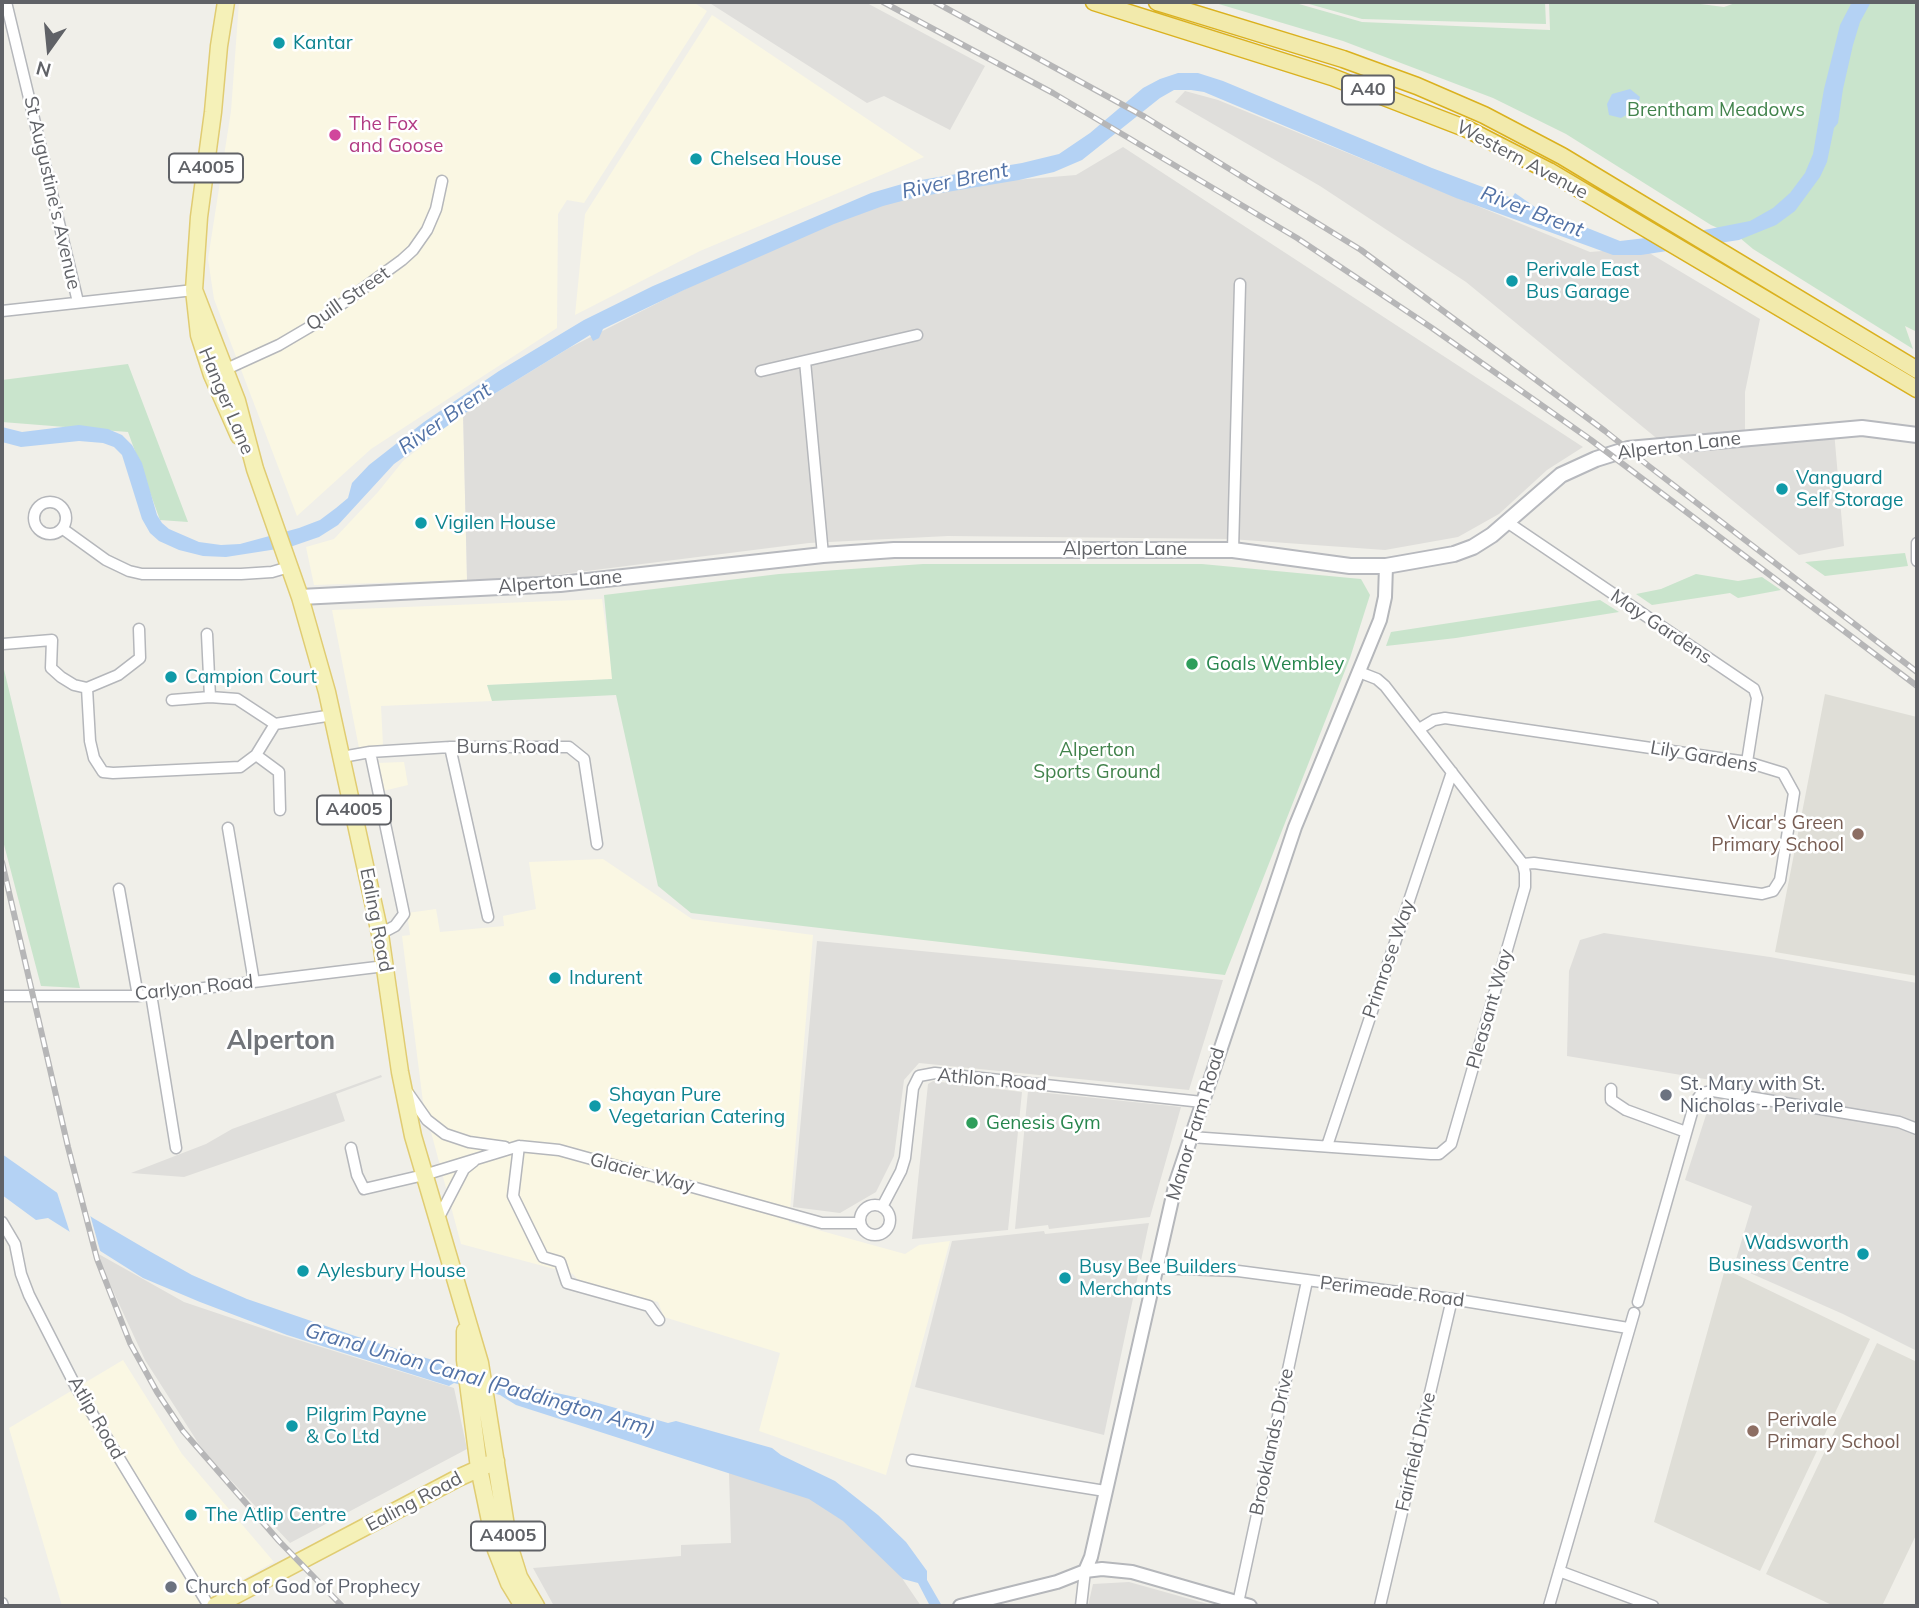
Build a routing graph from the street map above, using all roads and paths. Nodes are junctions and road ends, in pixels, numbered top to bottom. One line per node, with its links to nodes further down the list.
1 (5, 2): 10 (street, St Augustine's Avenue)
2 (216, 2): 6 (main road, Hanger Lane / A4005)
3 (226, 2): 6 (main road, Hanger Lane / A4005)
4 (1094, 2): 17 (highway, Western Avenue / A40)
5 (1157, 2): 14 (highway, Western Avenue / A40)
6 (219, 46): 9 (main road, Hanger Lane / A4005)
7 (442, 181): 16 (street, Quill Street)
8 (1240, 284): 23 (street)
9 (194, 290): 10 (street); 16 (main road, Hanger Lane / A4005)
10 (78, 303): 11 (street)
11 (2, 311)
12 (917, 335): 13 (street)
13 (805, 361): 15 (street); 24 (street)
14 (1917, 370)
15 (761, 371)
16 (219, 372): 20 (main road, Hanger Lane / A4005)
17 (1917, 389)
18 (1917, 435): 19 (main road, Alperton Lane)
19 (1507, 522): 27 (main road, Alperton Lane); 43 (street, May Gardens)
20 (274, 524): 25 (main road, Ealing Road / A4005)
21 (63, 529): 25 (street)
22 (1917, 543): 26 (street)
23 (1233, 550): 24 (main road, Alperton Lane); 27 (main road, Alperton Lane)
24 (823, 555): 28 (main road, Alperton Lane)
25 (287, 560): 28 (main road, Ealing Road / A4005)
26 (1917, 561)
27 (1386, 566): 32 (street, Manor Farm Road)
28 (300, 597): 36 (main road, Ealing Road / A4005)
29 (139, 629): 33 (street)
30 (207, 634): 34 (street)
31 (3, 644): 33 (street)
32 (1359, 672): 38 (street); 59 (street, Manor Farm Road)
33 (87, 688): 41 (street)
34 (211, 697): 35 (street); 37 (street)
35 (172, 700)
36 (333, 715): 37 (street); 42 (main road, Ealing Road / A4005)
37 (275, 724): 41 (street)
38 (1419, 729): 43 (street, Lily Gardens); 44 (street)
39 (450, 747): 40 (street, Burns Road); 47 (street, Burns Road); 50 (street)
40 (370, 752): 42 (street, Burns Road); 51 (street)
41 (256, 755): 45 (street)
42 (342, 757): 51 (main road, Ealing Road / A4005)
43 (1747, 762): 48 (street, Lily Gardens)
44 (1452, 772): 48 (street); 63 (street, Primrose Way)
45 (280, 810)
46 (228, 828): 53 (street)
47 (597, 844)
48 (1523, 864): 63 (street, Pleasant Way)
49 (119, 888): 56 (street)
50 (488, 917)
51 (380, 934): 52 (main road, Ealing Road / A4005)
52 (385, 965): 53 (street, Carlyon Road); 57 (main road, Ealing Road / A4005)
53 (254, 982): 54 (street, Carlyon Road)
54 (151, 995): 56 (street, Carlyon Road); 65 (street)
55 (2, 996): 56 (street, Carlyon Road)
56 (138, 996)
57 (403, 1087): 64 (street); 68 (main road, Ealing Road / A4005)
58 (1611, 1090): 61 (street)
59 (1202, 1102): 62 (street, Manor Farm Road); 69 (street, Athlon Road)
60 (1917, 1129): 61 (street)
61 (1686, 1132): 76 (street)
62 (1191, 1137): 63 (street, Pleasant Way); 73 (street, Manor Farm Road)
63 (1327, 1146)
64 (516, 1147): 67 (street, Glacier Way); 72 (street, Glacier Way); 78 (street)
65 (176, 1148)
66 (351, 1148): 68 (street, Glacier Way)
67 (481, 1157): 68 (street, Glacier Way); 70 (street)
68 (424, 1175): 70 (main road, Ealing Road / A4005)
69 (882, 1207): 72 (street); 72 (street)
70 (438, 1220): 80 (main road, Ealing Road / A4005)
71 (2, 1222): 89 (street, Atlip Road)
72 (860, 1223)
73 (1155, 1268): 74 (street, Perimeade Road); 85 (street, Manor Farm Road)
74 (1307, 1280): 75 (street, Perimeade Road); 88 (street, Brooklands Drive)
75 (1452, 1299): 79 (street, Perimeade Road); 95 (street, Fairfield Drive)
76 (1638, 1302)
77 (1634, 1313): 79 (street)
78 (659, 1320)
79 (1628, 1328): 87 (street)
80 (477, 1395): 81 (main road, Ealing Road / A4005); 84 (main road, Ealing Road / A4005)
81 (487, 1422): 83 (main road, Ealing Road / A4005); 84 (main road)
82 (912, 1460): 85 (street)
83 (496, 1461): 84 (main road); 92 (main road, A4005)
84 (479, 1468): 90 (main road, Ealing Road); 91 (main road, A4005)
85 (1105, 1491): 86 (street, Manor Farm Road)
86 (1085, 1571): 88 (street); 93 (street); 94 (street)
87 (1559, 1571): 96 (street); 97 (street)
88 (1244, 1604)
89 (209, 1606)
90 (215, 1606)
91 (523, 1606)
92 (536, 1606)
93 (960, 1606)
94 (1082, 1606)
95 (1380, 1606)
96 (1549, 1606)
97 (1653, 1606)

